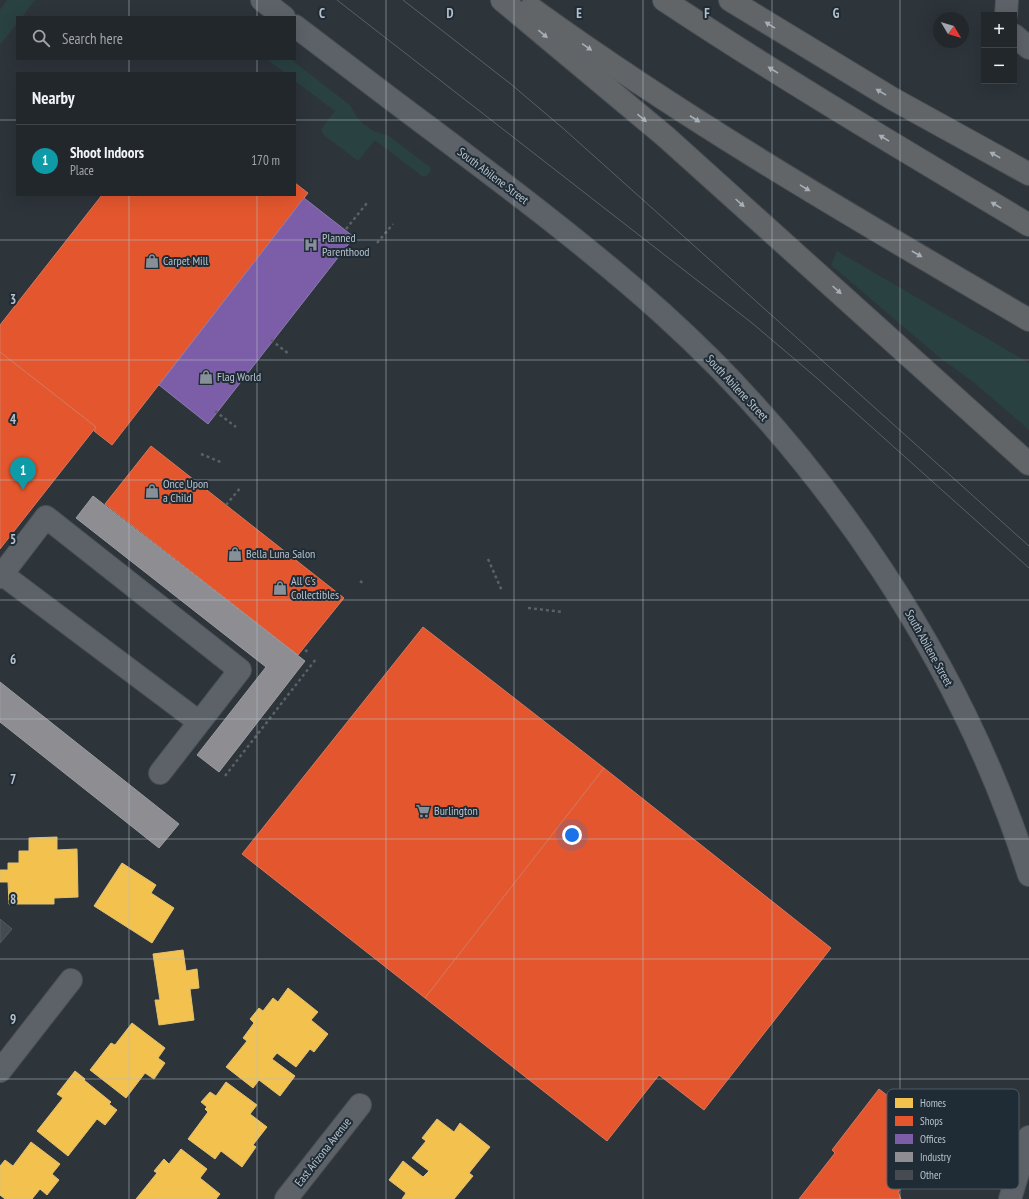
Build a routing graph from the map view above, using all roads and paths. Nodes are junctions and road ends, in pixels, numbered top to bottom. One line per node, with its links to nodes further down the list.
1 (262, 0): 8 (street)
2 (502, 0): 25 (highway, one-way to 25)
3 (520, 0): 18 (highway, one-way to 18)
4 (664, 0): 15 (highway, one-way to 4)
5 (730, 0): 12 (highway, one-way to 5)
6 (1007, 0): 7 (street)
7 (1006, 12)
8 (283, 16)
9 (296, 27): 41 (street, South Abilene Street)
10 (1017, 38): 11 (street)
11 (1029, 48)
12 (1029, 174)
13 (367, 203): 16 (path)
14 (393, 224): 17 (path)
15 (1029, 225)
16 (346, 229)
17 (377, 243)
18 (1029, 320)
19 (271, 340): 20 (path)
20 (289, 354)
21 (215, 411): 22 (path)
22 (236, 427)
23 (201, 454): 24 (path)
24 (223, 463)
25 (1029, 464)
26 (241, 487): 27 (path)
27 (226, 505)
28 (488, 559): 32 (path)
29 (1, 575): 38 (street); 38 (street)
30 (360, 581): 31 (path)
31 (364, 584)
32 (502, 591)
33 (528, 608): 34 (path)
34 (563, 612)
35 (305, 650): 36 (path)
36 (308, 652)
37 (316, 659): 40 (path)
38 (199, 722): 39 (street)
39 (160, 773)
40 (225, 776)
41 (1029, 875)
42 (71, 980): 43 (street)
43 (0, 1071)
44 (360, 1106): 48 (street, East Arizona Avenue)
45 (1029, 1137): 46 (street)
46 (1019, 1170)
47 (1013, 1189): 49 (street)
48 (286, 1199)
49 (1010, 1199)

